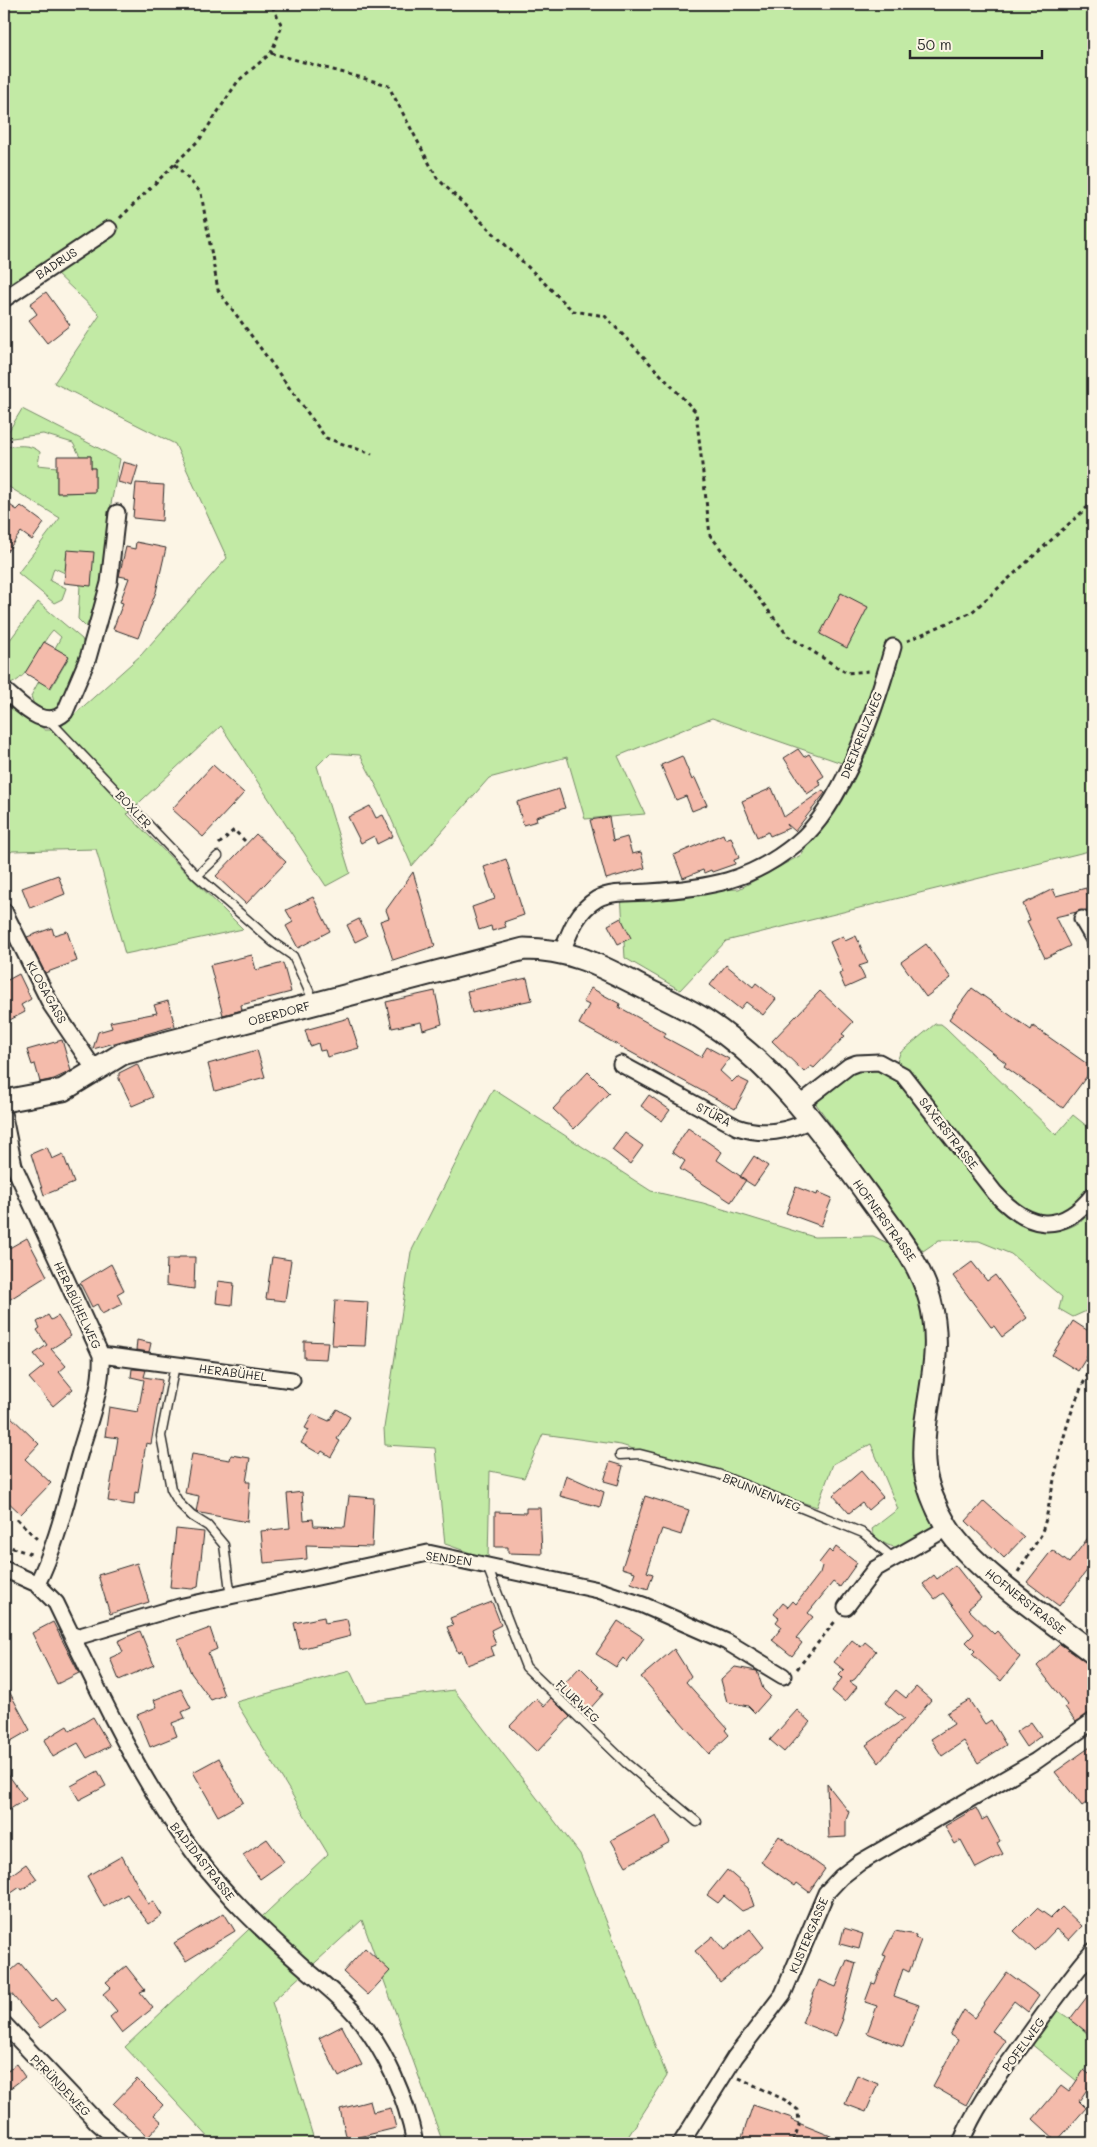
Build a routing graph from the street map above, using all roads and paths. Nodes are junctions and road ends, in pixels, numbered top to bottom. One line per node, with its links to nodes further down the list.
1 (271, 4): 2 (path)
2 (271, 53): 3 (path); 10 (path)
3 (175, 164): 4 (path); 6 (path)
4 (108, 229): 5 (street, BADRUS)
5 (4, 299)
6 (372, 454)
7 (1093, 502): 9 (path)
8 (117, 513): 12 (street)
9 (893, 647): 10 (street, DREIKREUZWEG)
10 (887, 669): 18 (street, DREIKREUZWEG)
11 (4, 690): 12 (street, BOXLER)
12 (50, 721): 14 (lane, BOXLER)
13 (218, 856): 14 (lane)
14 (197, 876): 19 (lane, BOXLER)
15 (4, 911): 21 (street, KLOSAGASS)
16 (1082, 919): 17 (street)
17 (1093, 938)
18 (562, 952): 19 (main road, OBERDORF); 23 (main road, HOFNERSTRASSE)
19 (314, 1004): 21 (main road, OBERDORF)
20 (621, 1064): 23 (street, STÜRA)
21 (95, 1070): 22 (main road, OBERDORF)
22 (4, 1101)
23 (806, 1111): 25 (street, SAXERSTRASSE); 32 (main road, HOFNERSTRASSE)
24 (4, 1117): 26 (street, HERABÜHELWEG)
25 (1093, 1196)
26 (101, 1355): 27 (street, HERABÜHEL); 33 (street, HERABÜHELWEG)
27 (175, 1365): 29 (street, HERABÜHEL); 39 (lane)
28 (1093, 1366): 38 (path)
29 (292, 1380)
30 (620, 1455): 34 (lane, BRUNNENWEG)
31 (17, 1519): 33 (path)
32 (947, 1528): 34 (street); 38 (main road, HOFNERSTRASSE)
33 (50, 1558): 37 (street, HERABÜHELWEG)
34 (893, 1558): 40 (street)
35 (486, 1564): 39 (street, SENDEN); 43 (street, SENDEN); 45 (lane, FLURWEG)
36 (4, 1569): 37 (street, BADIDASTRASSE)
37 (37, 1584): 41 (street, BADIDASTRASSE)
38 (1008, 1587): 42 (main road, HOFNERSTRASSE)
39 (231, 1598): 41 (street, SENDEN)
40 (846, 1607): 43 (path)
41 (73, 1638): 50 (street, BADIDASTRASSE)
42 (1093, 1653)
43 (788, 1675)
44 (1093, 1720): 51 (street, KUSTERGASSE)
45 (697, 1822)
46 (1093, 1951): 53 (street, POFELWEG)
47 (4, 2024): 49 (street, PFRÜNDEWEG)
48 (738, 2078): 52 (path)
49 (121, 2143)
50 (415, 2143)
51 (681, 2143)
52 (793, 2143)
53 (961, 2143)

